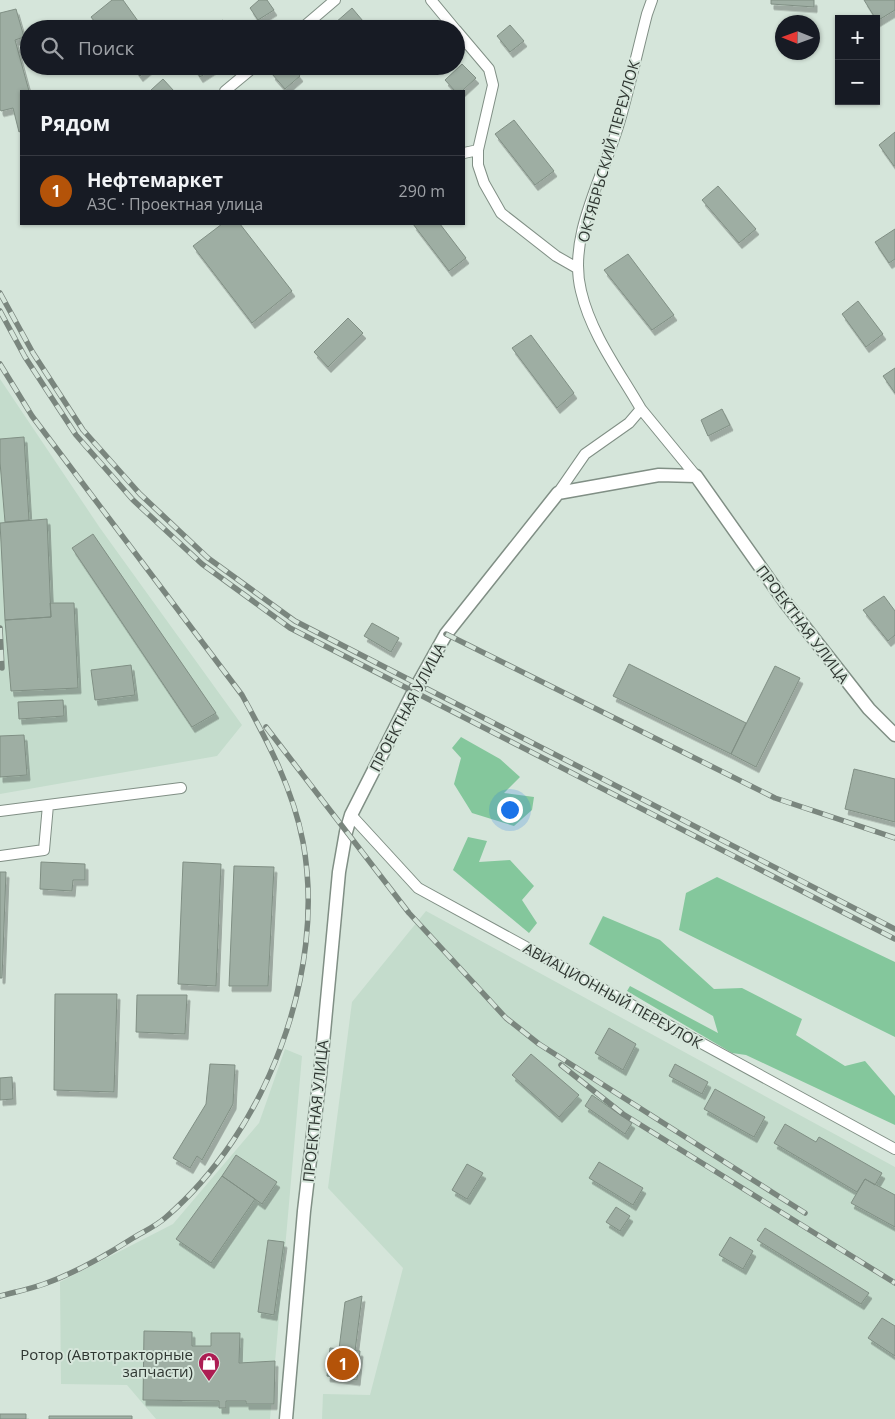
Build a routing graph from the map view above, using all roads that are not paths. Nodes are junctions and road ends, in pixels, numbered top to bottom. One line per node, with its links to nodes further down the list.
1 (336, 0): 4 (street)
2 (431, 0): 5 (street)
3 (652, 0): 11 (street, ОКТЯБРЬСКИЙ ПЕРЕУЛОК)
4 (312, 20)
5 (448, 20)
6 (465, 40): 9 (street)
7 (244, 75): 8 (street)
8 (226, 90)
9 (478, 150): 10 (street); 11 (street)
10 (465, 153)
11 (577, 268): 12 (street, ОКТЯБРЬСКИЙ ПЕРЕУЛОК)
12 (641, 408): 13 (street, ОКТЯБРЬСКИЙ ПЕРЕУЛОК); 14 (street)
13 (696, 476): 14 (street); 15 (street, ПРОЕКТНАЯ УЛИЦА)
14 (558, 493): 19 (street, ПРОЕКТНАЯ УЛИЦА)
15 (895, 735)
16 (180, 788): 17 (street)
17 (48, 805): 18 (street); 20 (street)
18 (0, 811)
19 (351, 816): 21 (street, АВИАЦИОННЫЙ ПЕРЕУЛОК); 22 (street, ПРОЕКТНАЯ УЛИЦА)
20 (0, 856)
21 (895, 1149)
22 (286, 1419)

